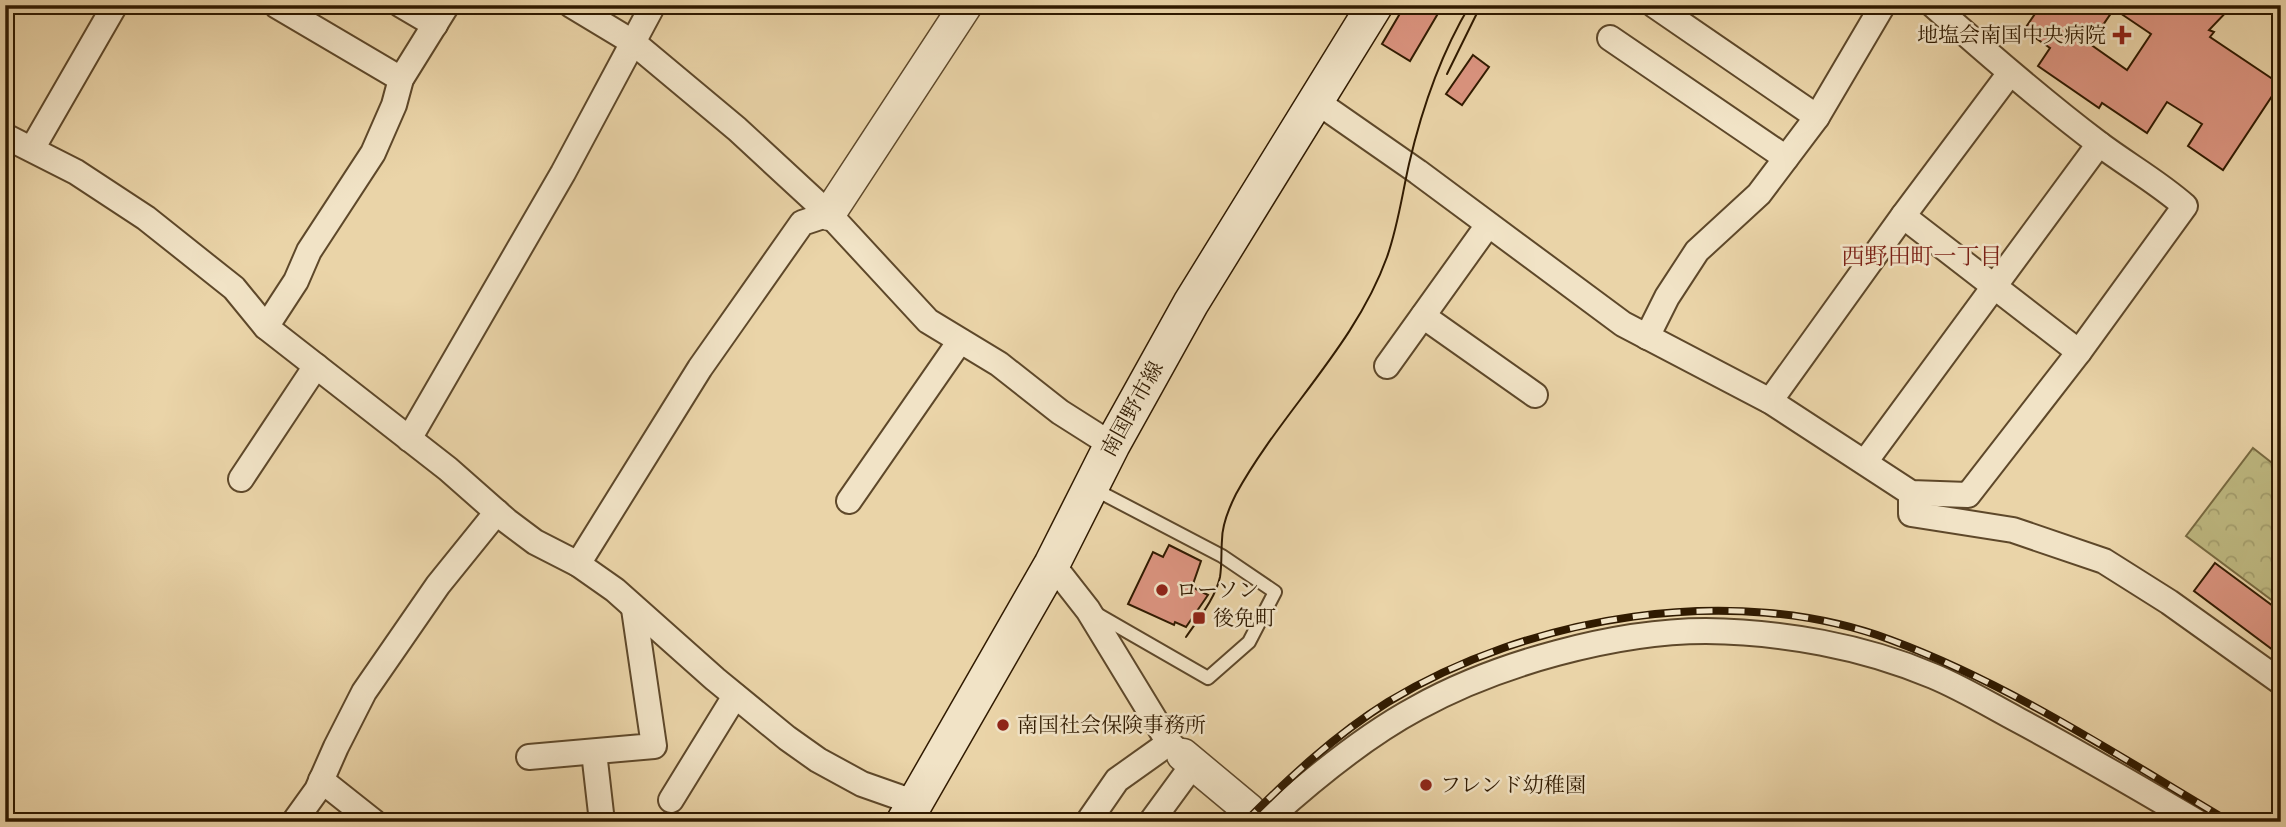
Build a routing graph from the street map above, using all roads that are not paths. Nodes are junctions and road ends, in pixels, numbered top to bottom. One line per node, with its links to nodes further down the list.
1 (115, 5): 20 (street)
2 (401, 5): 11 (street)
3 (571, 5): 13 (street)
4 (653, 5): 13 (street)
5 (966, 5): 22 (street)
6 (1376, 5): 16 (main road, 南国野市線)
7 (1654, 5): 17 (street)
8 (1883, 5): 17 (street)
9 (1933, 5): 14 (street)
10 (277, 6): 15 (street)
11 (441, 15): 15 (street)
12 (1610, 38): 21 (street)
13 (634, 43): 22 (street); 35 (street)
14 (2010, 73): 19 (street); 23 (street)
15 (401, 79): 27 (street)
16 (1316, 101): 24 (street); 36 (main road, 南国野市線)
17 (1817, 117): 21 (street)
18 (5, 136): 20 (street)
19 (2099, 144): 25 (street); 30 (street)
20 (32, 149): 27 (street)
21 (1787, 158): 28 (street)
22 (829, 215): 29 (street); 43 (street)
23 (1903, 216): 25 (street); 34 (street)
24 (1488, 225): 26 (street); 28 (street)
25 (1993, 286): 30 (street); 37 (street)
26 (1423, 316): 32 (street); 33 (street)
27 (266, 327): 31 (street)
28 (1647, 337): 34 (street)
29 (960, 341): 36 (street); 41 (street)
30 (2078, 352): 40 (street)
31 (316, 366): 35 (street); 38 (street)
32 (1387, 366)
33 (1535, 395)
34 (1769, 401): 37 (street)
35 (409, 439): 42 (street)
36 (1112, 444): 39 (main road, 南国野市線)
37 (1865, 461): 40 (street)
38 (241, 479)
39 (1091, 487): 44 (main road, 南国野市線); 46 (lane)
40 (1911, 494): 47 (street)
41 (849, 501)
42 (497, 512): 43 (street); 52 (street)
43 (578, 564): 45 (street)
44 (1052, 564): 46 (street); 54 (main road, 南国野市線)
45 (634, 609): 48 (street); 49 (street)
46 (1088, 610): 50 (street)
47 (2281, 682)
48 (735, 696): 53 (street); 54 (street)
49 (594, 751): 51 (street); 57 (street)
50 (1181, 755): 58 (street); 59 (street); 60 (street)
51 (529, 757)
52 (321, 780): 55 (street); 56 (street)
53 (671, 800)
54 (910, 813)
55 (294, 822)
56 (374, 822)
57 (602, 822)
58 (1088, 822)
59 (1151, 822)
60 (1255, 822)
61 (1265, 822): 62 (street)
62 (2197, 822)

